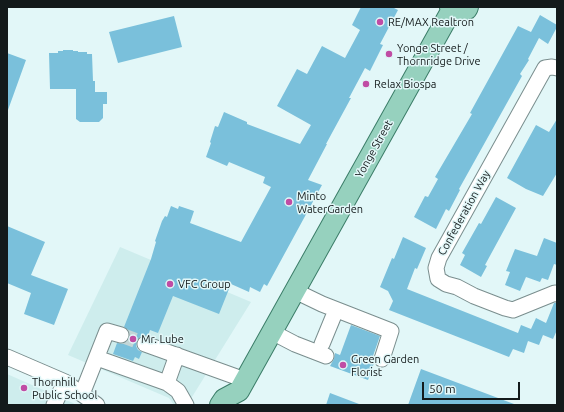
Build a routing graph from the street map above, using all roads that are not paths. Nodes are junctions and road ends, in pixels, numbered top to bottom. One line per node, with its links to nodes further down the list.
1 (454, 8): 3 (main road, Yonge Street)
2 (557, 68): 4 (street, Confederation Way)
3 (295, 291): 5 (street); 6 (main road, Yonge Street)
4 (557, 294)
5 (336, 310): 6 (street); 12 (street)
6 (272, 332): 15 (main road, Yonge Street)
7 (120, 335): 11 (street)
8 (145, 344): 9 (street)
9 (177, 355): 14 (street); 15 (street)
10 (7, 356): 13 (street)
11 (97, 358): 14 (street); 16 (street)
12 (382, 359)
13 (65, 382): 16 (street); 17 (street)
14 (167, 382): 19 (street)
15 (242, 392): 20 (main road)
16 (82, 394): 18 (street)
17 (54, 405)
18 (97, 405)
19 (186, 405)
20 (220, 405)

